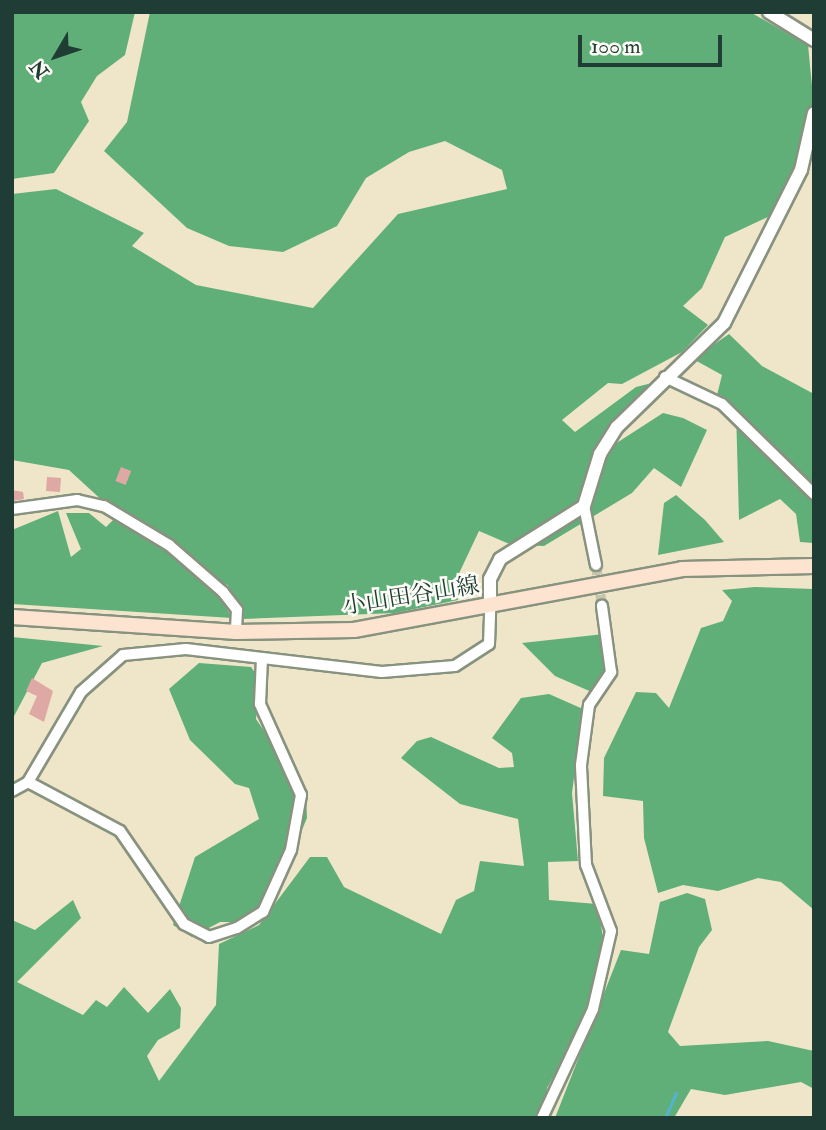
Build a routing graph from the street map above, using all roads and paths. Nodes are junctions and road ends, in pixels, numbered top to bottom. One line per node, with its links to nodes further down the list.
1 (769, 12): 2 (street)
2 (814, 40)
3 (814, 113): 4 (street)
4 (665, 377): 5 (street); 6 (street)
5 (814, 494)
6 (584, 506): 8 (street); 11 (street)
7 (12, 509): 13 (street)
8 (596, 565)
9 (814, 566): 11 (main road, 小山田谷山線)
10 (602, 606): 17 (street)
11 (490, 607): 13 (main road, 小山田谷山線); 14 (street)
12 (12, 617): 13 (main road, 小山田谷山線)
13 (236, 632)
14 (262, 658): 15 (street); 15 (street)
15 (28, 782): 16 (street)
16 (12, 791)
17 (542, 1118)

